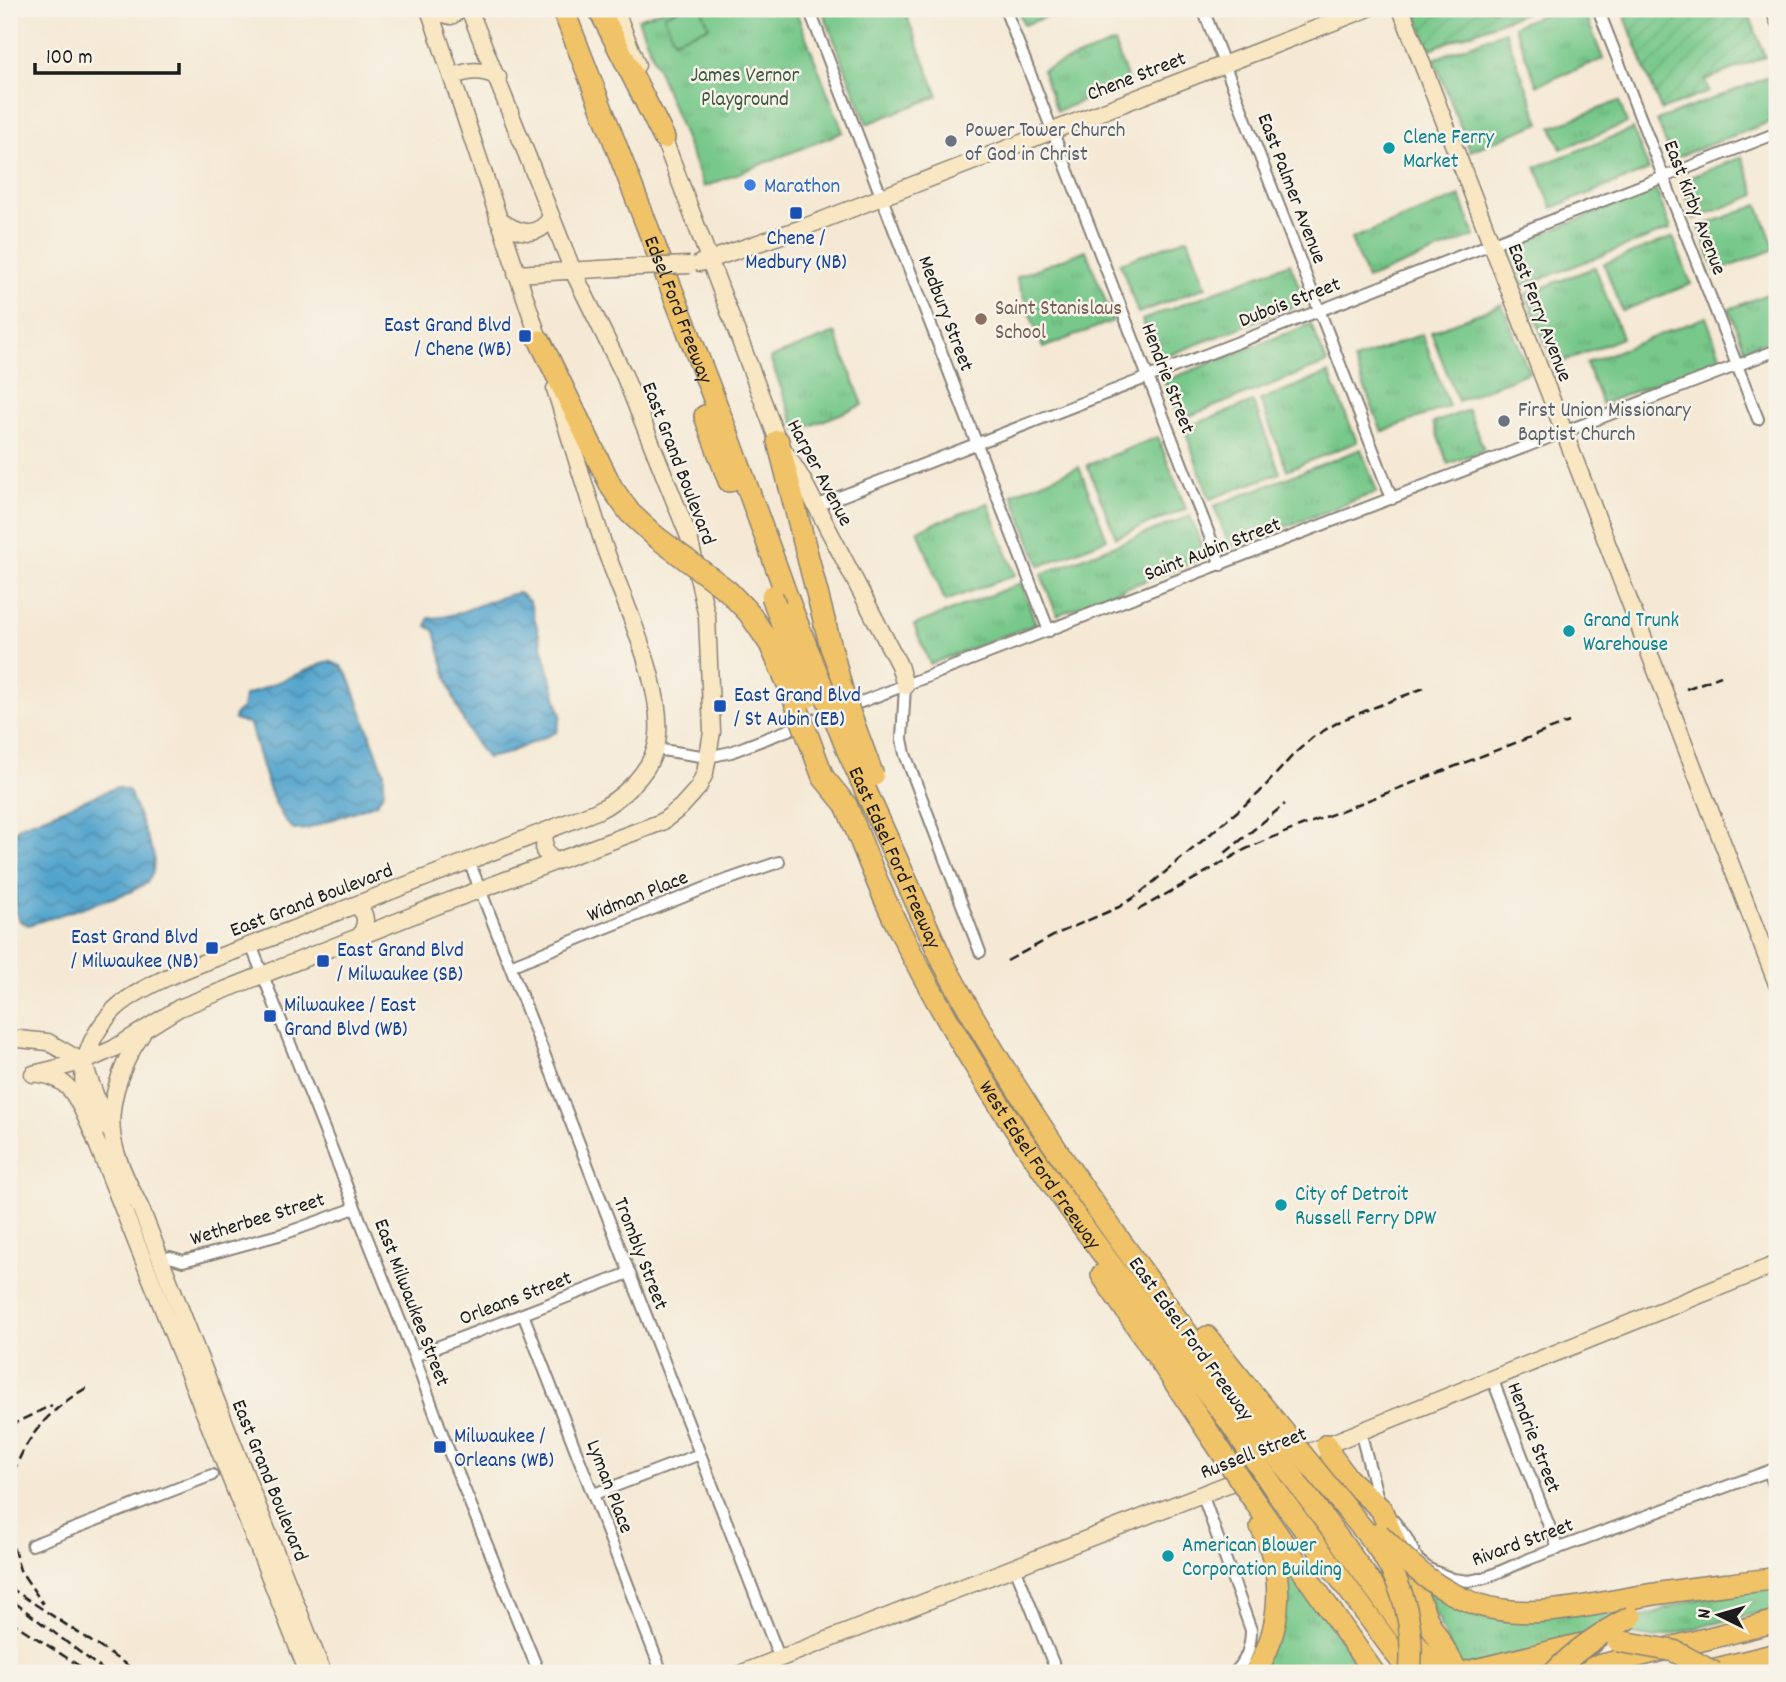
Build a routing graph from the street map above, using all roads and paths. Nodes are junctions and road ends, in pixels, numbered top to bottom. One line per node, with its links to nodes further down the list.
1 (462, 9): 12 (main road)
2 (469, 9): 17 (main road, East Grand Boulevard)
3 (548, 9): 41 (highway, Edsel Ford Freeway)
4 (563, 9): 42 (highway, Edsel Ford Freeway)
5 (809, 9): 22 (street, Medbury Street)
6 (1005, 9): 18 (street, Hendrie Street)
7 (1203, 9): 15 (street, East Palmer Avenue)
8 (1367, 9): 15 (main road, Chene Street)
9 (1401, 9): 25 (main road, East Ferry Avenue)
10 (1598, 9): 21 (street, East Kirby Avenue)
11 (1772, 9): 14 (street)
12 (430, 10): 16 (main road)
13 (615, 10): 20 (highway)
14 (1777, 24)
15 (1224, 64): 18 (main road, Chene Street); 29 (street, East Palmer Avenue)
16 (453, 76): 17 (main road); 24 (main road)
17 (498, 78): 23 (main road, East Grand Boulevard)
18 (1052, 130): 22 (main road, Chene Street); 33 (street, Hendrie Street)
19 (1777, 133): 21 (street, Dubois Street)
20 (664, 138): 26 (main road, Harper Avenue)
21 (1664, 177): 25 (street, Dubois Street); 32 (street, East Kirby Avenue)
22 (881, 197): 26 (main road, Chene Street); 37 (street, Medbury Street)
23 (551, 217): 24 (main road); 27 (main road, East Grand Boulevard)
24 (498, 219): 28 (main road)
25 (1492, 243): 29 (street, Dubois Street); 35 (main road, East Ferry Avenue)
26 (710, 261): 27 (main road, Chene Street, bridge); 36 (main road, Harper Avenue)
27 (573, 271): 28 (main road, Chene Street); 46 (main road, East Grand Boulevard)
28 (516, 274): 30 (main road)
29 (1320, 310): 33 (street, Dubois Street); 38 (street, East Palmer Avenue)
30 (540, 341): 45 (main road); 47 (highway, bridge)
31 (1777, 350): 32 (street, Saint Aubin Street)
32 (1737, 365): 34 (street, East Kirby Avenue); 35 (street, Saint Aubin Street)
33 (1148, 377): 37 (street, Dubois Street); 40 (street, Hendrie Street)
34 (1758, 419)
35 (1564, 431): 38 (street, Saint Aubin Street); 60 (main road, East Ferry Avenue)
36 (778, 441): 39 (main road, Harper Avenue); 57 (highway, bridge)
37 (977, 443): 39 (street, Dubois Street); 43 (street, Medbury Street)
38 (1392, 499): 40 (street, Saint Aubin Street)
39 (816, 506): 44 (main road, Harper Avenue)
40 (1221, 565): 43 (street, Saint Aubin Street)
41 (772, 596): 47 (highway, West Edsel Ford Freeway, bridge)
42 (792, 610): 57 (highway, East Edsel Ford Freeway, bridge)
43 (1049, 631): 44 (street, Saint Aubin Street)
44 (905, 686): 46 (street, Saint Aubin Street); 56 (street, Harper Avenue)
45 (655, 749): 46 (street, Saint Aubin Street); 48 (main road, East Grand Boulevard)
46 (708, 757): 50 (main road, East Grand Boulevard)
47 (846, 804): 67 (highway, West Edsel Ford Freeway)
48 (545, 831): 49 (main road, East Grand Boulevard); 50 (main road)
49 (468, 861): 52 (street, Trombly Street); 53 (main road, East Grand Boulevard)
50 (555, 862): 52 (main road, East Grand Boulevard)
51 (779, 862): 58 (street, Widman Place)
52 (480, 890): 54 (main road, East Grand Boulevard); 58 (street, Trombly Street)
53 (355, 905): 54 (main road); 55 (main road, East Grand Boulevard)
54 (360, 937): 59 (main road, East Grand Boulevard)
55 (251, 945): 59 (street, East Milwaukee Street); 63 (main road, East Grand Boulevard)
56 (980, 952)
57 (943, 962): 74 (highway, East Edsel Ford Freeway)
58 (510, 966): 70 (street, Trombly Street)
59 (263, 975): 61 (main road, East Grand Boulevard); 66 (street, East Milwaukee Street)
60 (1777, 984)
61 (146, 1029): 63 (main road, East Grand Boulevard); 65 (main road, East Grand Boulevard)
62 (9, 1038): 63 (main road)
63 (83, 1062): 64 (main road); 64 (main road, East Grand Boulevard); 65 (main road)
64 (92, 1131): 75 (main road, East Grand Boulevard)
65 (114, 1148): 75 (main road, East Grand Boulevard)
66 (355, 1208): 68 (street, Wetherbee Street); 72 (street, East Milwaukee Street)
67 (1087, 1235): 74 (highway, West Edsel Ford Freeway); 86 (highway, bridge)
68 (170, 1257)
69 (1777, 1264): 73 (main road, Russell Street)
70 (629, 1273): 71 (street, Orleans Street); 78 (street, Trombly Street)
71 (523, 1314): 72 (street, Orleans Street); 83 (street, Lyman Place)
72 (414, 1356): 101 (street, East Milwaukee Street)
73 (1492, 1378): 76 (main road, Russell Street); 88 (street, Hendrie Street)
74 (1243, 1409): 81 (highway, bridge); 94 (highway, East Edsel Ford Freeway, bridge); 106 (highway, West Edsel Ford Freeway, bridge)
75 (219, 1426): 92 (main road, East Grand Boulevard)
76 (1360, 1431): 77 (main road, Russell Street); 85 (street, Rivard Street)
77 (1326, 1446): 84 (main road, Russell Street); 85 (highway)
78 (700, 1454): 83 (street); 96 (street, Trombly Street)
79 (1773, 1470): 82 (street); 88 (street, Rivard Street)
80 (212, 1475): 87 (street)
81 (1321, 1476): 91 (highway, bridge); 106 (highway, bridge)
82 (1777, 1493)
83 (594, 1494): 102 (street, Lyman Place)
84 (1202, 1494): 89 (main road, Russell Street); 97 (street)
85 (1381, 1509): 88 (street, Rivard Street); 94 (highway)
86 (1275, 1541): 97 (highway); 98 (highway)
87 (32, 1545)
88 (1558, 1549)
89 (1015, 1567): 96 (main road, Russell Street); 104 (street)
90 (1777, 1578): 91 (highway)
91 (1722, 1586): 109 (highway, bridge)
92 (293, 1613): 99 (main road, East Grand Boulevard); 100 (main road, East Grand Boulevard)
93 (1777, 1620): 110 (highway)
94 (1430, 1647): 107 (highway, East Edsel Ford Freeway); 108 (highway)
95 (1777, 1654): 111 (highway)
96 (780, 1658): 103 (main road, Russell Street)
97 (1251, 1665): 105 (street)
98 (1373, 1671)
99 (308, 1673)
100 (323, 1673)
101 (539, 1673)
102 (662, 1673)
103 (742, 1673)
104 (1057, 1673)
105 (1234, 1673)
106 (1410, 1673)
107 (1437, 1673)
108 (1461, 1673): 112 (highway, bridge)
109 (1554, 1673)
110 (1571, 1673)
111 (1700, 1673)
112 (1715, 1673)

